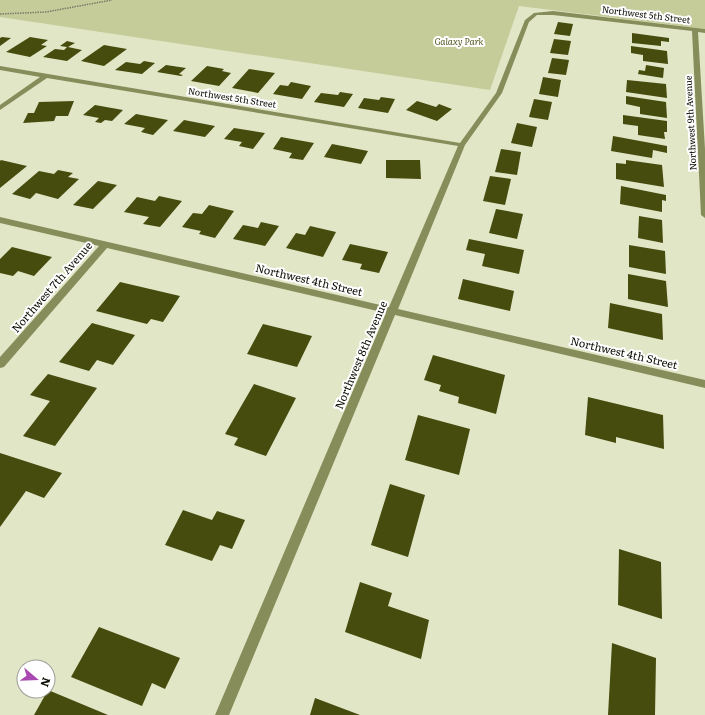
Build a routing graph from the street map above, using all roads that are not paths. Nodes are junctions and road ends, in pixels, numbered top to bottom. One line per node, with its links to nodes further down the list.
1 (536, 14): 2 (street, Northwest 5th Street); 7 (street, Northwest 8th Avenue)
2 (694, 30): 3 (street, Northwest 5th Street); 8 (street, Northwest 9th Avenue)
3 (705, 31)
4 (0, 68): 5 (street, Northwest 5th Street)
5 (45, 76): 6 (street); 7 (street, Northwest 5th Street)
6 (0, 108)
7 (462, 145): 11 (street, Northwest 8th Avenue)
8 (705, 215)
9 (0, 220): 10 (street, Northwest 4th Street)
10 (106, 244): 11 (street, Northwest 4th Street); 12 (street, Northwest 7th Avenue)
11 (392, 312): 13 (street, Northwest 4th Street); 14 (street, Northwest 8th Avenue)
12 (0, 364)
13 (705, 384)
14 (222, 715)

